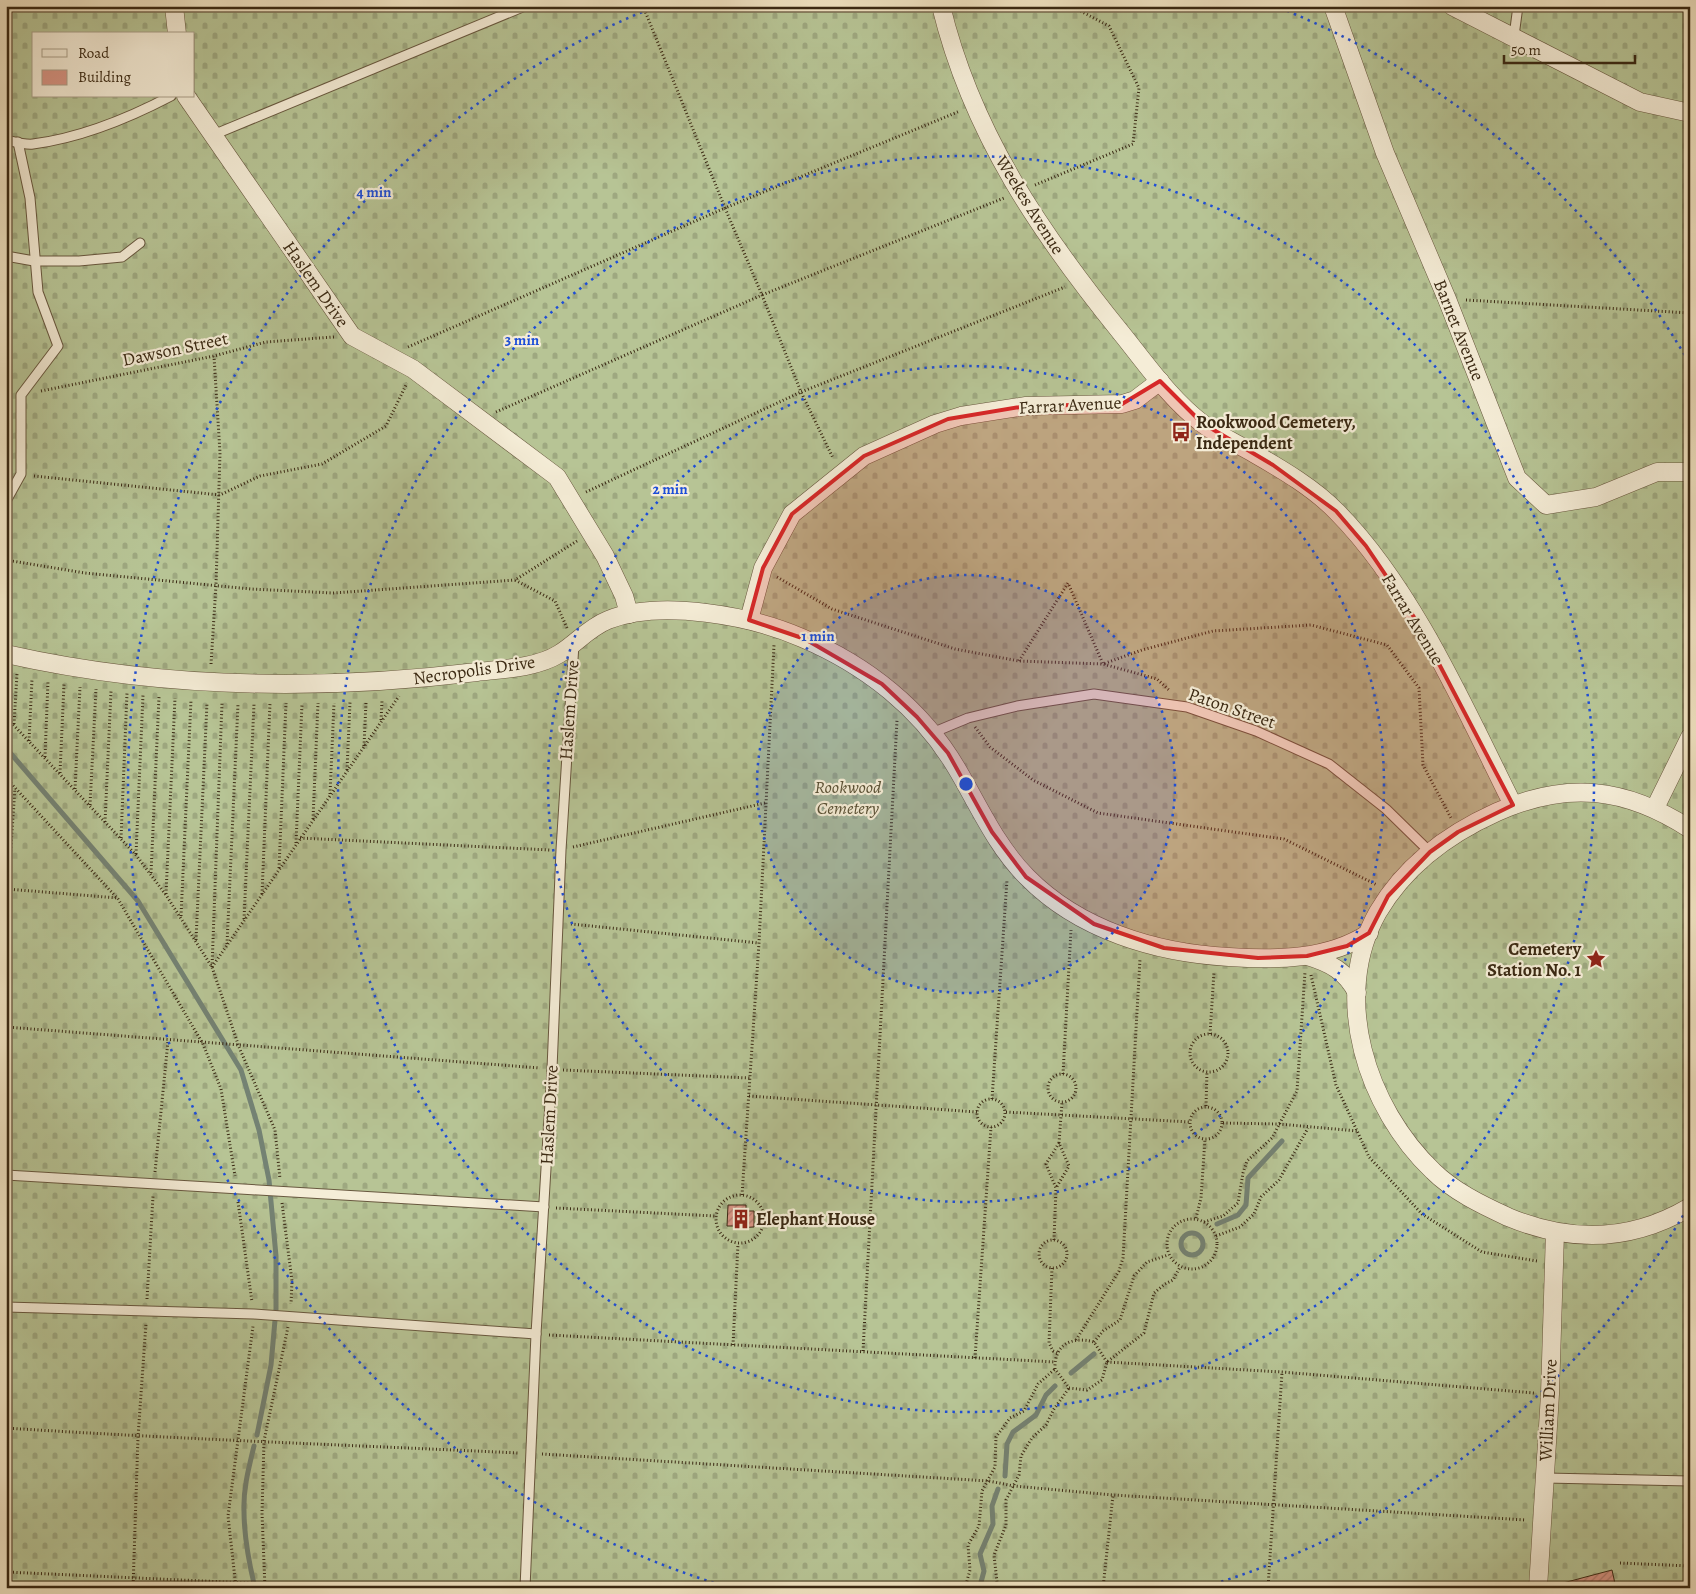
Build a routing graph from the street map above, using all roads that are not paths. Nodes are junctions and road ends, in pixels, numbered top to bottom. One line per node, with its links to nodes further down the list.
1 (174, 6): 7 (street)
2 (525, 6): 12 (lane)
3 (941, 6): 18 (street, Weekes Avenue)
4 (1333, 6): 19 (street, Barnet Avenue)
5 (1452, 6): 8 (street)
6 (1518, 6): 8 (lane)
7 (177, 32)
8 (1514, 36): 11 (street)
9 (167, 98): 14 (lane)
10 (187, 98): 12 (street, Haslem Drive)
11 (1690, 112)
12 (213, 135): 21 (street, Haslem Drive)
13 (6, 140): 14 (lane)
14 (18, 142): 17 (lane)
15 (140, 242): 17 (lane)
16 (6, 256): 17 (lane)
17 (34, 261): 20 (lane)
18 (1160, 381): 22 (street, Farrar Avenue); 27 (street, Farrar Avenue)
19 (1690, 472)
20 (6, 502)
21 (629, 614): 22 (street, Necropolis Drive); 23 (street, Necropolis Drive)
22 (749, 620): 25 (street, Necropolis Drive)
23 (574, 642): 24 (street, Necropolis Drive); 35 (lane, Haslem Drive)
24 (6, 654)
25 (932, 733): 30 (lane, Paton Street); 32 (street, Necropolis Drive)
26 (1690, 737): 28 (street)
27 (1512, 805): 28 (street); 30 (street)
28 (1655, 808): 29 (street)
29 (1690, 828)
30 (1430, 852): 31 (street)
31 (1369, 933): 32 (street, Necropolis Drive); 33 (street)
32 (1307, 956): 33 (street, Necropolis Drive)
33 (1358, 992): 37 (street)
34 (6, 1175): 35 (lane)
35 (544, 1207): 39 (lane, Haslem Drive)
36 (1690, 1207): 37 (street)
37 (1555, 1232): 40 (street, William Drive)
38 (6, 1307): 39 (lane)
39 (536, 1334): 42 (lane, Haslem Drive)
40 (1545, 1478): 41 (lane); 43 (street, William Drive)
41 (1690, 1481)
42 (525, 1588)
43 (1538, 1588)

